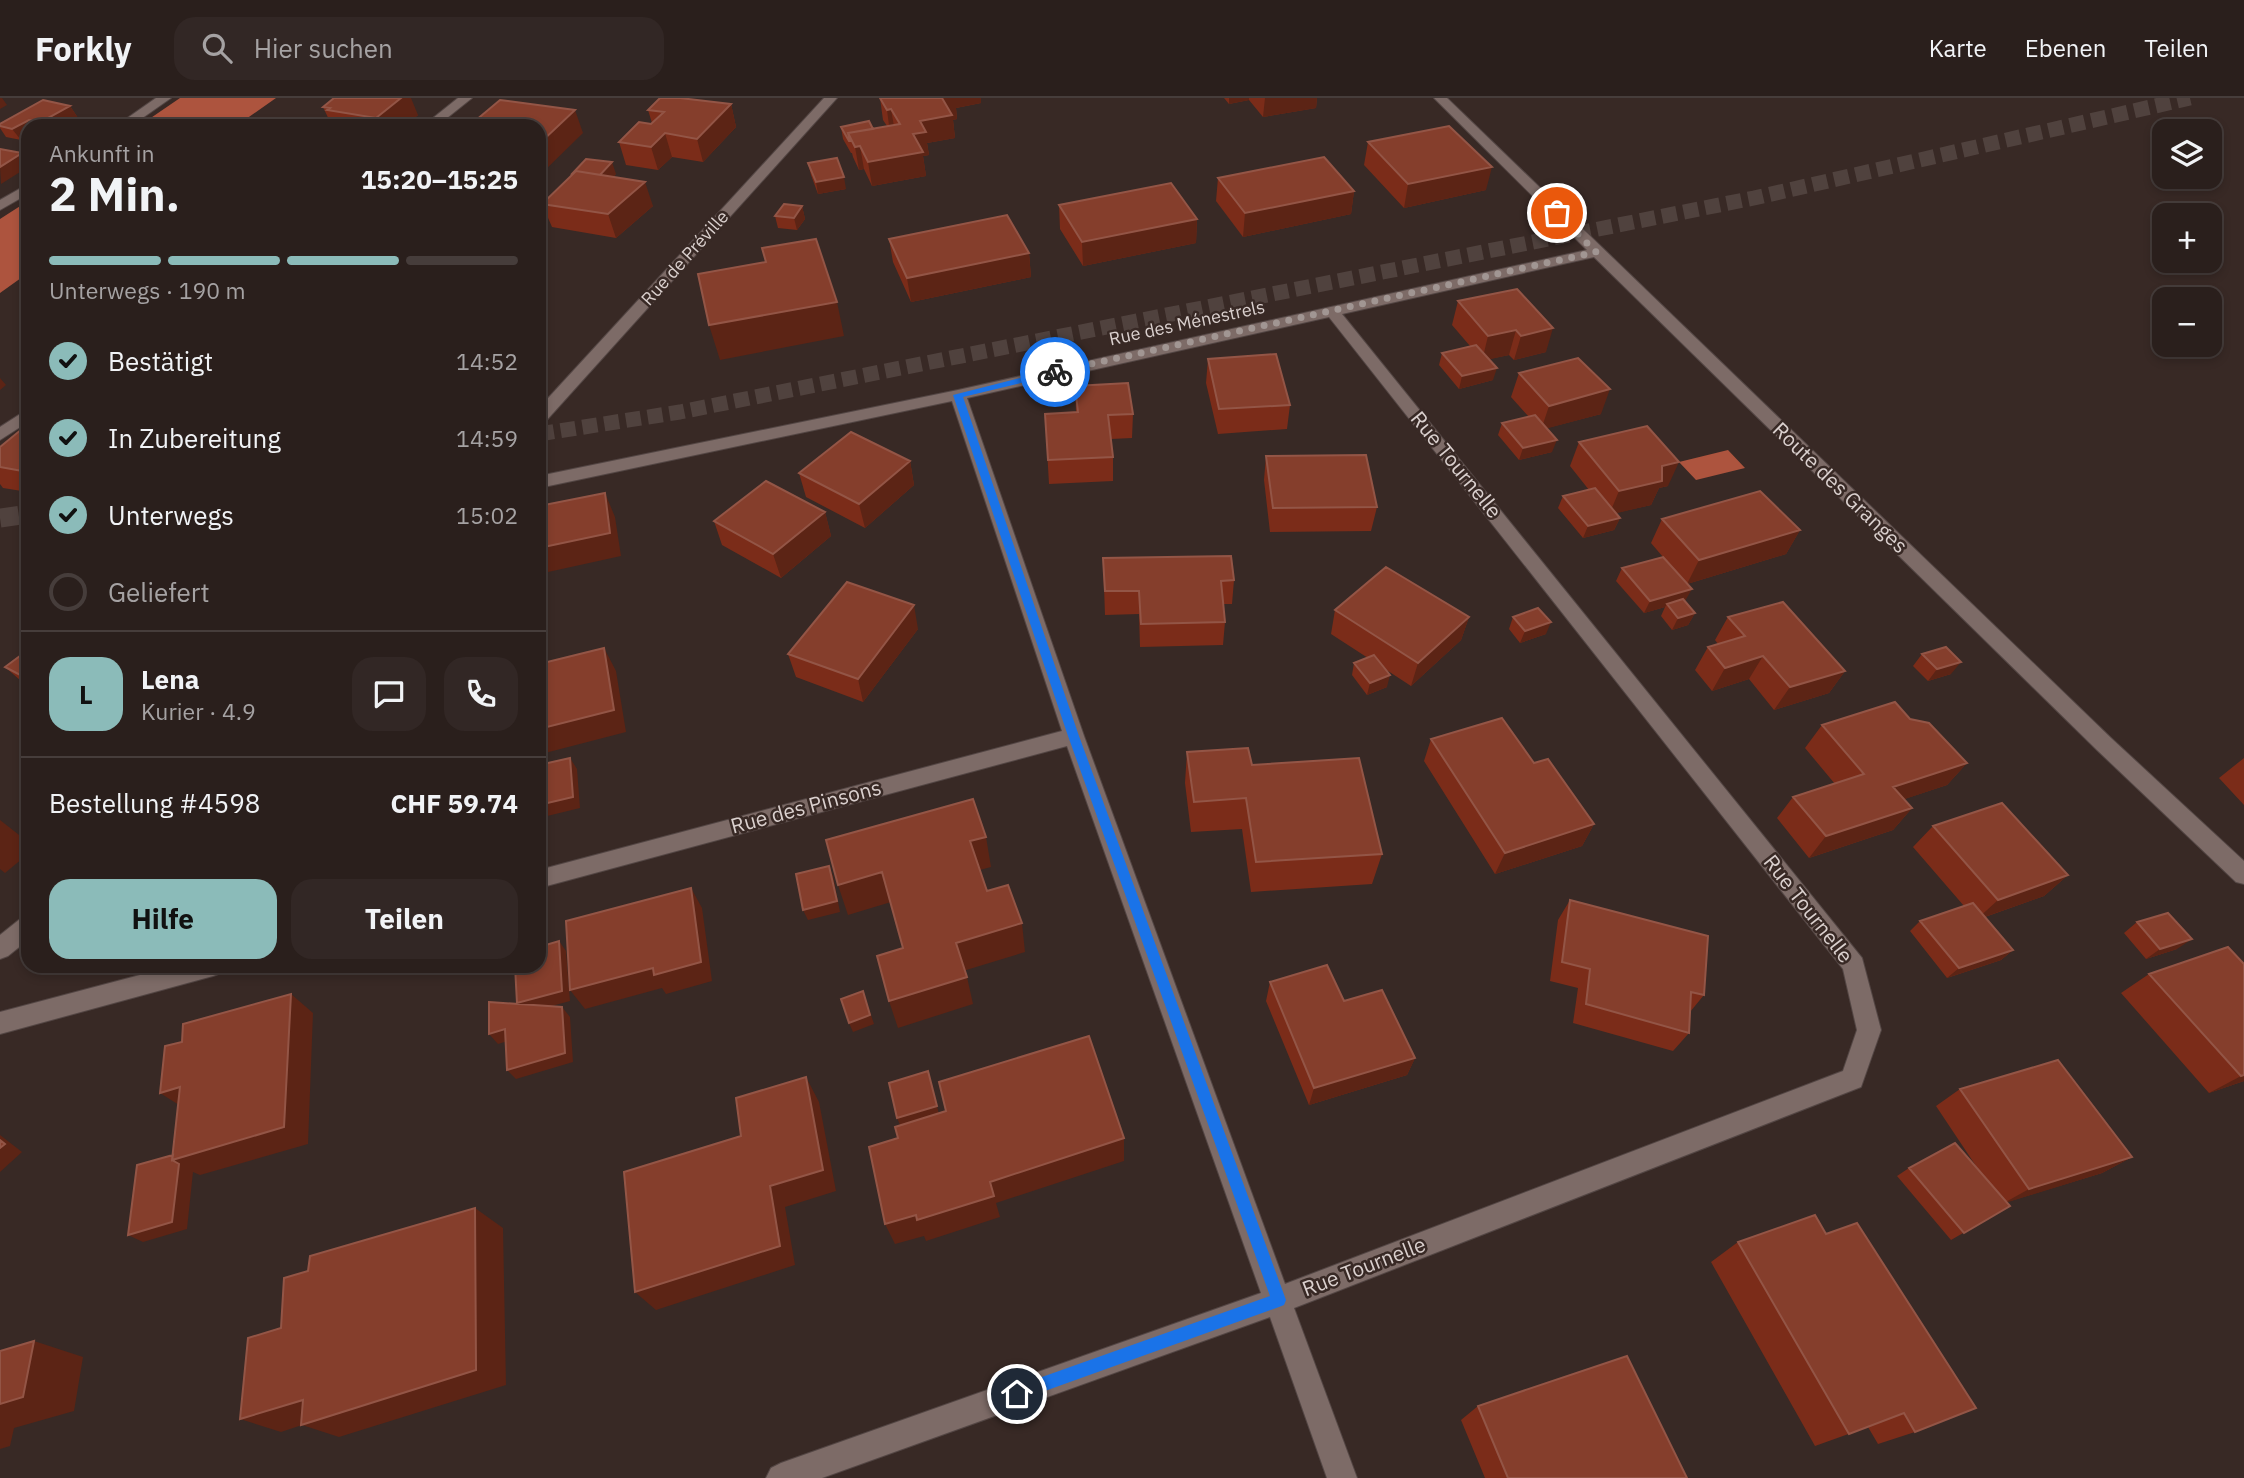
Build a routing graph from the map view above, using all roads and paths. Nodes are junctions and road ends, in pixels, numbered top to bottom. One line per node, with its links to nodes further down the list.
1 (165, 98): 5 (street)
2 (466, 98): 6 (street)
3 (831, 98): 12 (street, Rue de Préville)
4 (1440, 98): 9 (street, Route des Granges)
5 (133, 119)
6 (438, 119)
7 (21, 192): 8 (street)
8 (0, 206)
9 (1596, 252): 10 (street, Rue des Ménestrels); 17 (street, Route des Granges)
10 (1333, 312): 11 (street, Rue des Ménestrels); 23 (street, Rue Tournelle)
11 (958, 395): 15 (street, Rue des Ménestrels); 16 (street)
12 (546, 410)
13 (21, 419): 14 (street)
14 (0, 435)
15 (546, 481)
16 (1074, 736): 18 (street, Rue des Pinsons); 23 (street)
17 (2244, 875)
18 (546, 877)
19 (21, 932): 20 (street)
20 (0, 949)
21 (187, 973): 22 (street)
22 (0, 1023)
23 (1279, 1300): 24 (street); 25 (street)
24 (781, 1478)
25 (1342, 1478)

